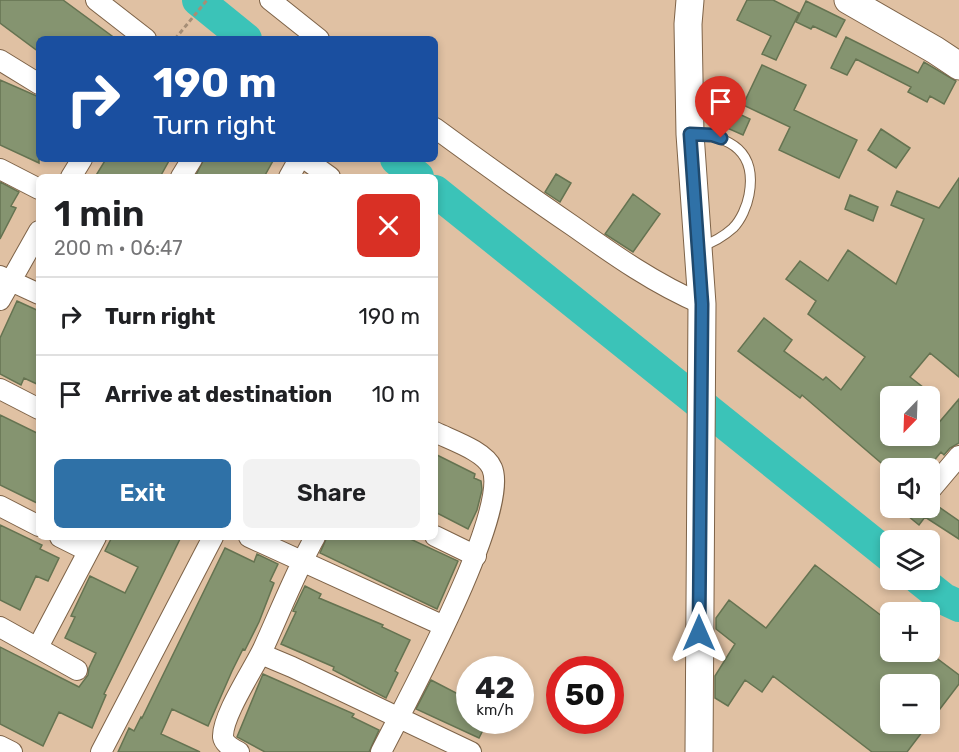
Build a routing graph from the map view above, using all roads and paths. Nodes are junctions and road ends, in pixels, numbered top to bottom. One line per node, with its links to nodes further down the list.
1 (96, 0): 6 (street)
2 (207, 0): 7 (path)
3 (270, 0): 8 (street)
4 (690, 0): 13 (main road)
5 (848, 0): 10 (main road)
6 (142, 36)
7 (178, 36)
8 (315, 36)
9 (0, 60): 11 (street)
10 (959, 66)
11 (36, 82)
12 (438, 130): 23 (street)
13 (690, 134): 19 (main road); 19 (lane)
14 (309, 162): 16 (street)
15 (0, 170): 17 (street)
16 (326, 174)
17 (36, 188)
18 (36, 235): 20 (street)
19 (698, 248): 23 (main road)
20 (5, 278): 21 (street); 22 (street)
21 (36, 293)
22 (0, 300)
23 (701, 314): 51 (main road)
24 (0, 389): 25 (street)
25 (36, 407)
26 (438, 433): 37 (street)
27 (959, 456): 28 (street)
28 (940, 479)
29 (0, 506): 30 (street)
30 (36, 524)
31 (438, 537): 37 (street)
32 (74, 540): 36 (street)
33 (211, 540): 47 (street)
34 (255, 540): 38 (street)
35 (313, 540): 38 (street)
36 (92, 544): 41 (street)
37 (476, 556): 39 (street)
38 (301, 562): 39 (street); 42 (street)
39 (444, 626): 44 (street)
40 (0, 627): 41 (street)
41 (38, 647): 43 (street)
42 (261, 654): 44 (street); 48 (street)
43 (77, 670)
44 (398, 719): 49 (street); 50 (street)
45 (0, 746): 46 (street)
46 (12, 752)
47 (101, 752)
48 (239, 752)
49 (381, 752)
50 (471, 752)
51 (699, 752)

